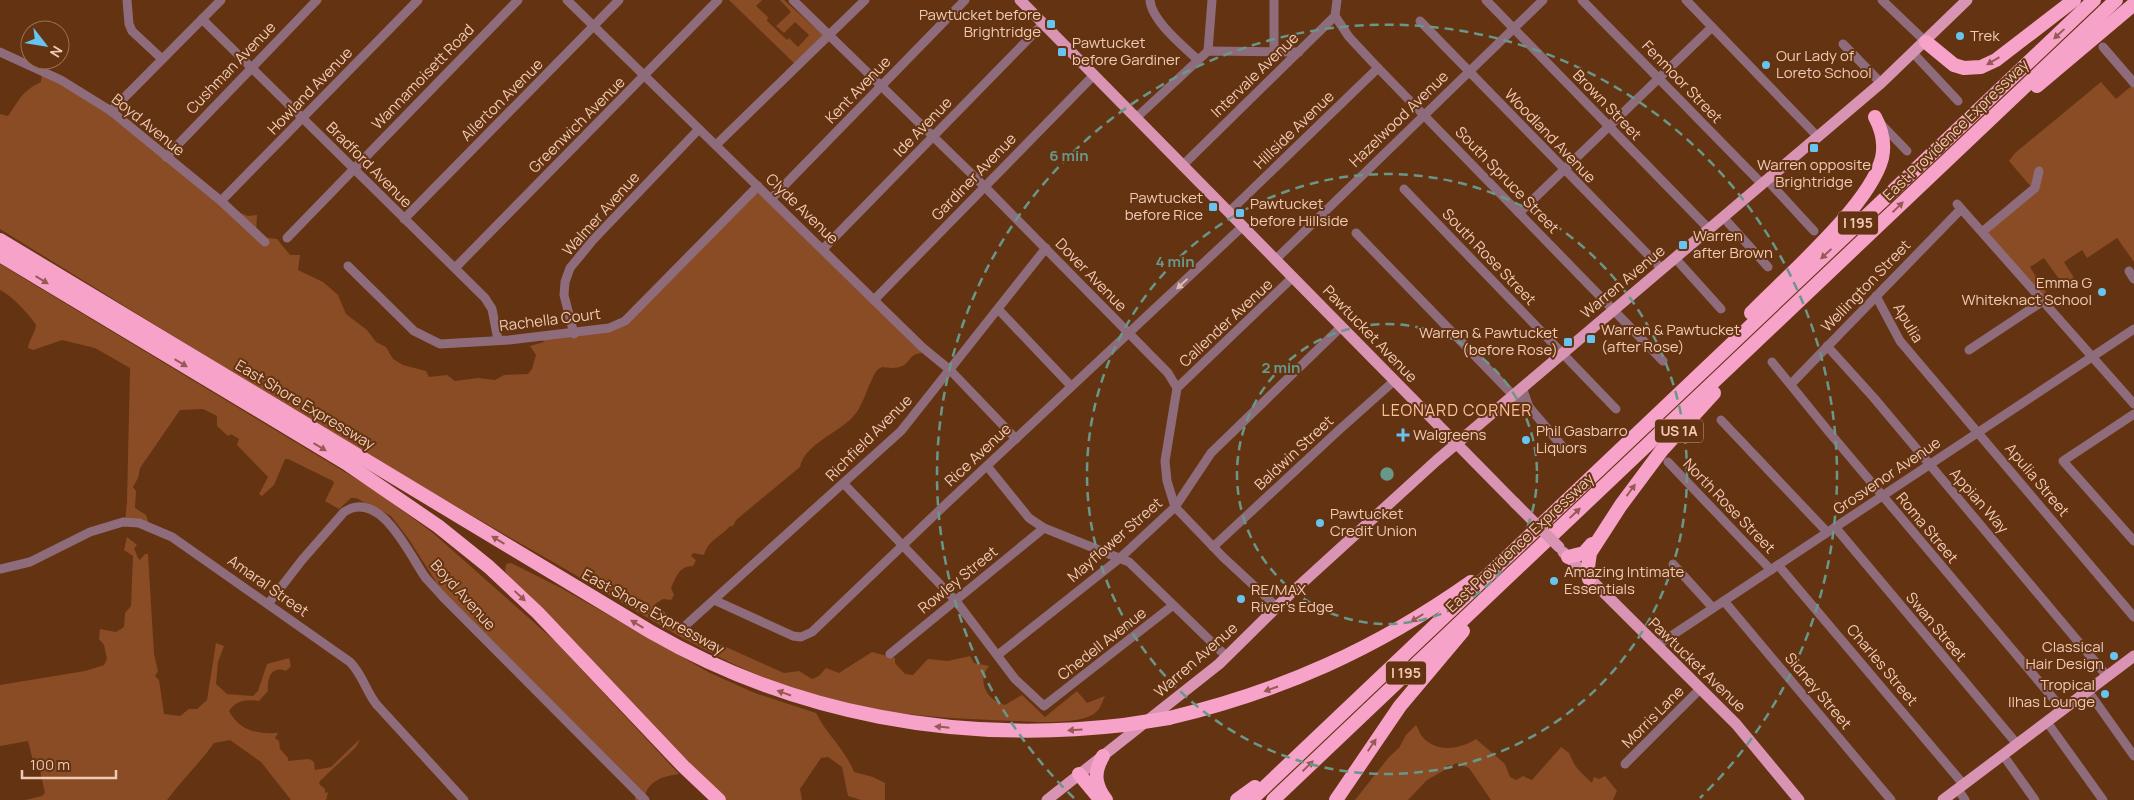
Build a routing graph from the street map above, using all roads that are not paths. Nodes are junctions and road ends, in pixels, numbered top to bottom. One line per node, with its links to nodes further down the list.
1 (127, 0): 43 (street)
2 (221, 0): 28 (street)
3 (317, 0): 45 (street, Cushman Avenue)
4 (418, 0): 59 (street, Howland Avenue)
5 (518, 0): 70 (street, Wannamoisett Road)
6 (567, 0): 31 (street, Clyde Avenue)
7 (619, 0): 31 (street, Allerton Avenue)
8 (718, 0): 49 (street, Greenwich Avenue)
9 (793, 0): 34 (street, Dover Avenue)
10 (865, 0): 34 (street)
11 (965, 0): 53 (street, Kent Avenue)
12 (1150, 0): 44 (street)
13 (1212, 0): 38 (street)
14 (1274, 0): 40 (street)
15 (1337, 0): 27 (street)
16 (1486, 0): 33 (street, Brown Street)
17 (1543, 0): 33 (street, Hazelwood Avenue)
18 (1582, 0): 50 (street, Fenmoor Street)
19 (1686, 0): 32 (street)
20 (1882, 0): 35 (street)
21 (2074, 0): 35 (highway, one-way to 35)
22 (2094, 0): 134 (highway, East Providence Expressway / I 195, one-way to 134)
23 (2116, 0): 61 (highway, East Providence Expressway / I 195)
24 (1022, 1): 30 (main road, Pawtucket Avenue)
25 (1965, 1): 35 (main road, Warren Avenue)
26 (2134, 4): 61 (highway)
27 (1335, 16): 41 (street, Intervale Avenue); 46 (street, South Spruce Street)
28 (202, 20): 43 (street); 45 (street, Bradford Avenue)
29 (1420, 21): 47 (street, Woodland Avenue)
30 (1043, 24): 48 (main road, Pawtucket Avenue); 64 (street, Ide Avenue)
31 (594, 26): 49 (street, Clyde Avenue); 82 (street, Allerton Avenue)
32 (1712, 27): 50 (street); 65 (street)
33 (1514, 28): 47 (street, Hazelwood Avenue); 62 (street, Brown Street)
34 (829, 36): 53 (street, Dover Avenue); 66 (street)
35 (1926, 42): 42 (main road, Warren Avenue)
36 (1843, 44): 51 (street)
37 (2103, 47): 52 (street)
38 (1208, 51): 40 (street); 44 (street)
39 (0, 52): 56 (street, Boyd Avenue)
40 (1274, 52): 41 (street)
41 (1299, 52): 69 (street, Intervale Avenue)
42 (1914, 54): 51 (main road, Warren Avenue); 54 (street)
43 (162, 59): 56 (street)
44 (1198, 60): 60 (street)
45 (250, 68): 59 (street, Bradford Avenue); 68 (street, Cushman Avenue)
46 (1378, 68): 57 (street, South Spruce Street); 79 (street, Hillside Avenue)
47 (1469, 71): 57 (street, Hazelwood Avenue); 71 (street, Woodland Avenue)
48 (1094, 75): 60 (main road, Pawtucket Avenue); 75 (street, Gardiner Avenue)
49 (645, 76): 63 (street, Clyde Avenue); 98 (street, Greenwich Avenue)
50 (1658, 78): 62 (street); 73 (street, Fenmoor Street)
51 (1881, 83): 55 (main road, Warren Avenue)
52 (2134, 83)
53 (880, 87): 64 (street, Dover Avenue); 77 (street, Kent Avenue)
54 (1958, 101)
55 (1860, 102): 58 (main road); 65 (main road, Warren Avenue)
56 (112, 111): 68 (street, Boyd Avenue)
57 (1424, 115): 80 (street, South Spruce Street); 95 (street, Hazelwood Avenue)
58 (1875, 117): 67 (street); 134 (highway)
59 (302, 118): 70 (street, Bradford Avenue); 78 (street, Howland Avenue)
60 (1136, 118): 69 (main road, Pawtucket Avenue)
61 (1992, 118): 103 (highway, East Providence Expressway / I 195, one-way to 61)
62 (1608, 127): 71 (street); 84 (street, Brown Street)
63 (699, 129): 66 (street, Clyde Avenue); 110 (street, Walmer Avenue)
64 (933, 137): 75 (street, Dover Avenue); 92 (street, Ide Avenue)
65 (1818, 137): 73 (main road, Warren Avenue)
66 (716, 145): 74 (street, Clyde Avenue)
67 (1907, 151)
68 (166, 156): 78 (street, Boyd Avenue)
69 (1182, 166): 79 (main road, Pawtucket Avenue)
70 (354, 169): 82 (street, Bradford Avenue); 88 (street, Wannamoisett Road)
71 (1564, 170): 80 (street); 99 (street, Woodland Avenue)
72 (2039, 171): 86 (street)
73 (1765, 182): 81 (main road, Warren Avenue); 85 (street, Fenmoor Street)
74 (758, 186): 77 (street, Clyde Avenue); 110 (street, Rachella Court)
75 (984, 186): 91 (street, Dover Avenue); 102 (street, Gardiner Avenue)
76 (1404, 189): 115 (street, South Rose Street)
77 (771, 199): 92 (street, Clyde Avenue)
78 (221, 201): 90 (street, Boyd Avenue)
79 (1229, 212): 83 (main road, Pawtucket Avenue)
80 (1519, 213): 107 (street, South Spruce Street)
81 (1724, 217): 84 (main road, Warren Avenue); 97 (street)
82 (404, 219): 98 (street, Bradford Avenue)
83 (1243, 226): 95 (main road, Pawtucket Avenue); 111 (street, Rice Avenue, one-way to 111)
84 (1709, 229): 94 (main road, Warren Avenue)
85 (1814, 231)
86 (1982, 232): 101 (street, Wellington Street); 104 (street)
87 (1356, 233): 125 (street)
88 (287, 238)
89 (0, 240): 148 (highway, East Shore Expressway, one-way to 89, bridge)
90 (265, 242)
91 (1046, 248): 105 (street, Richfield Avenue); 111 (street, Dover Avenue)
92 (822, 249): 102 (street, Clyde Avenue)
93 (0, 255): 184 (highway, East Shore Expressway, one-way to 184)
94 (1675, 258): 99 (main road, Warren Avenue); 106 (street)
95 (1275, 260): 100 (main road, Pawtucket Avenue)
96 (348, 266): 112 (street, Rachella Court)
97 (1768, 267)
98 (455, 268): 112 (street, Bradford Avenue)
99 (1662, 269): 107 (main road, Warren Avenue)
100 (1293, 278): 108 (main road, Pawtucket Avenue); 124 (street, Callender Avenue)
101 (1876, 296): 113 (street, Wellington Street); 119 (street, Apulia)
102 (874, 300): 120 (street, Clyde Avenue)
103 (1800, 301): 141 (highway, US 1A, one-way to 103); 147 (highway, East Providence Expressway / I 195, one-way to 103)
104 (2042, 301): 114 (street); 116 (street)
105 (998, 309): 120 (street, Richfield Avenue); 123 (street)
106 (1721, 309)
107 (1614, 310): 115 (main road, Warren Avenue); 117 (street, South Spruce Street)
108 (1341, 327): 121 (main road, Pawtucket Avenue); 140 (street, Mayflower Street)
109 (2134, 329): 116 (street, Grosvenor Avenue)
110 (574, 334): 112 (street, Rachella Court)
111 (1128, 334): 123 (street, Rice Avenue); 124 (street, Dover Avenue)
112 (498, 340)
113 (1827, 346): 122 (street, Wellington Street); 136 (street, Appian Way)
114 (1969, 350)
115 (1563, 353): 125 (main road, Warren Avenue); 127 (street, South Rose Street)
116 (2092, 357): 126 (street); 130 (street, Grosvenor Avenue)
117 (1663, 361)
118 (1772, 362): 122 (street, Roma Street)
119 (1918, 363): 130 (street, Apulia Street)
120 (950, 370): 131 (street, Clyde Avenue); 138 (street, Richfield Avenue)
121 (1394, 381): 132 (main road, Pawtucket Avenue); 146 (street, Baldwin Street)
122 (1791, 384): 139 (street, Roma Street)
123 (1071, 386): 131 (street, Rice Avenue)
124 (1178, 388): 140 (street)
125 (1518, 391): 132 (main road, Warren Avenue); 133 (street)
126 (2134, 404)
127 (1616, 409)
128 (2134, 414): 144 (street)
129 (1721, 420): 143 (street, Swan Street)
130 (1978, 432): 136 (street, Grosvenor Avenue); 162 (street, Apulia Street)
131 (1016, 439): 137 (street, Rice Avenue)
132 (1457, 443): 149 (main road, Pawtucket Avenue, bridge); 160 (main road, Warren Avenue)
133 (1562, 446)
134 (1623, 447): 148 (highway, East Providence Expressway / I 195)
135 (1668, 462): 152 (street, North Rose Street)
136 (1929, 464): 139 (street, Grosvenor Avenue); 169 (street, Appian Way)
137 (987, 466): 142 (street); 145 (street, Rice Avenue)
138 (844, 484): 145 (street); 155 (street, Richfield Avenue)
139 (1882, 496): 143 (street, Grosvenor Avenue); 172 (street, Roma Street)
140 (1175, 507): 146 (street); 150 (street, Mayflower Street)
141 (1606, 527): 149 (highway); 154 (highway, US 1A)
142 (1044, 528): 150 (street); 156 (street, Rowley Street)
143 (1831, 530): 152 (street, Grosvenor Avenue); 174 (street, Swan Street)
144 (2134, 541)
145 (904, 546): 155 (street, Rice Avenue); 156 (street)
146 (1213, 547): 160 (street)
147 (1540, 547): 190 (highway, East Providence Expressway / I 195, one-way to 147); 191 (highway, one-way to 147)
148 (1514, 550): 178 (highway, East Providence Expressway / I 195)
149 (1563, 552): 154 (main road, Pawtucket Avenue)
150 (1120, 558): 159 (street); 166 (street, Mayflower Street)
151 (1673, 564): 161 (street)
152 (1774, 567): 157 (street, Grosvenor Avenue); 181 (street, Charles Street)
153 (0, 570): 158 (street, Amaral Street)
154 (1589, 579): 164 (main road, Pawtucket Avenue)
155 (714, 600): 163 (street, Richfield Avenue)
156 (956, 601): 165 (street, Rowley Street); 166 (street)
157 (1724, 601): 161 (street, Grosvenor Avenue); 193 (street, Sidney Street)
158 (268, 604): 182 (street, Amaral Street); 183 (street, Boyd Avenue)
159 (1172, 606): 166 (street, Chedell Avenue); 167 (street)
160 (1277, 607): 167 (main road, Warren Avenue)
161 (1713, 608): 164 (street, Grosvenor Avenue)
162 (2134, 617)
163 (687, 624)
164 (1656, 646): 170 (main road, Pawtucket Avenue)
165 (890, 654)
166 (999, 654)
167 (1227, 656): 176 (main road, Warren Avenue)
168 (2134, 656): 169 (main road)
169 (2108, 676): 171 (main road)
170 (1700, 689): 179 (street, Morris Lane); 192 (main road, Pawtucket Avenue)
171 (2088, 691): 172 (main road); 177 (street)
172 (2063, 710): 173 (main road)
173 (2047, 722): 174 (main road); 197 (street)
174 (2017, 744): 175 (main road)
175 (2003, 755): 181 (main road); 196 (street)
176 (1103, 756): 180 (main road, Warren Avenue); 187 (highway)
177 (2134, 756)
178 (1296, 757): 188 (highway); 189 (highway, East Providence Expressway / I 195)
179 (1625, 764)
180 (1079, 774): 185 (main road, Warren Avenue); 186 (highway)
181 (1961, 787): 194 (main road); 195 (street, Charles Street)
182 (464, 800)
183 (644, 800)
184 (719, 800)
185 (1047, 800)
186 (1101, 800)
187 (1106, 800)
188 (1236, 800)
189 (1250, 800)
190 (1273, 800)
191 (1336, 800)
192 (1799, 800)
193 (1891, 800)
194 (1943, 800)
195 (1965, 800)
196 (2035, 800)
197 (2103, 800)

